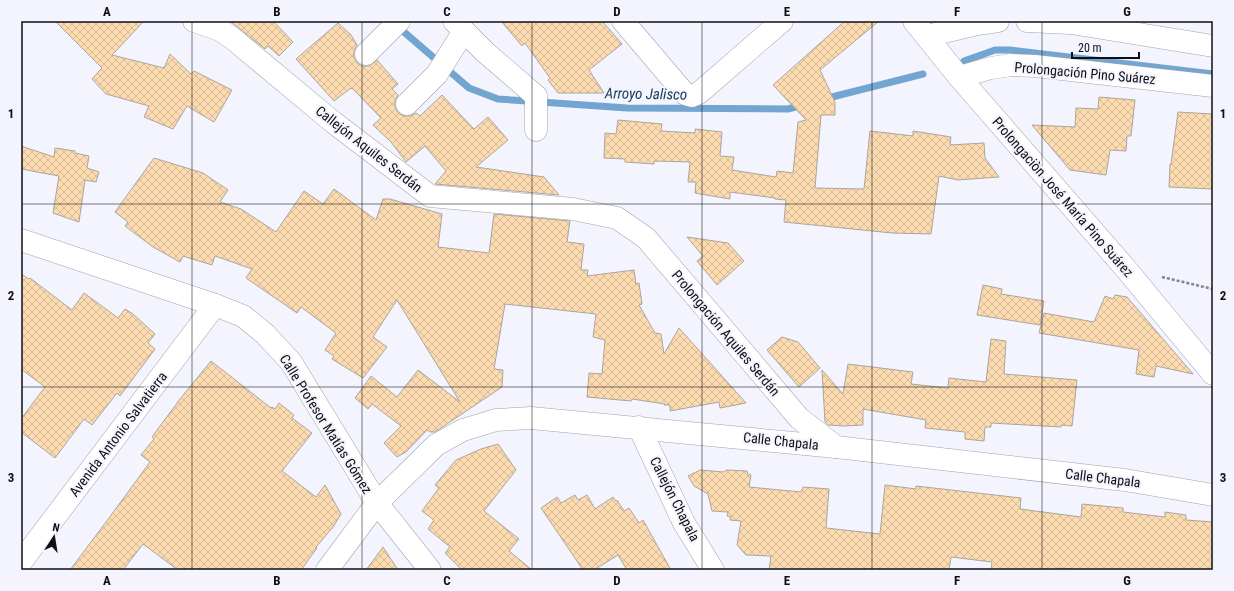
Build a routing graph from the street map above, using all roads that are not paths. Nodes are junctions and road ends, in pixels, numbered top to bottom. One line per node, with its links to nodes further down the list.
1 (194, 21): 15 (street, Callejón Aquiles Serdán)
2 (623, 21): 3 (street)
3 (782, 21)
4 (998, 21): 8 (street)
5 (1027, 21): 9 (street)
6 (459, 26): 13 (street); 14 (street)
7 (392, 28): 10 (street)
8 (920, 29): 11 (street, Prolongaciòn José María Pino Suárez)
9 (1213, 46)
10 (366, 54)
11 (959, 77): 12 (street, Prolongación Pino Suárez); 18 (street, Prolongaciòn José María Pino Suárez)
12 (1213, 86)
13 (407, 104)
14 (536, 113)
15 (617, 218): 20 (street, Prolongación Aquiles Serdán)
16 (21, 240): 17 (street, Calle Profesor Matías Gómez)
17 (215, 305): 22 (street, Calle Profesor Matías Gómez); 23 (street, Avenida Antonio Salvatierra)
18 (1213, 374)
19 (639, 427): 20 (street, Calle Chapala); 22 (street, Calle Chapala); 26 (street, Callejón Chapala)
20 (836, 446): 21 (street, Calle Chapala)
21 (1213, 495)
22 (377, 503): 24 (street, Calle Chapala); 25 (street, Calle Profesor Matías Gómez)
23 (21, 562)
24 (327, 570)
25 (430, 570)
26 (713, 570)

